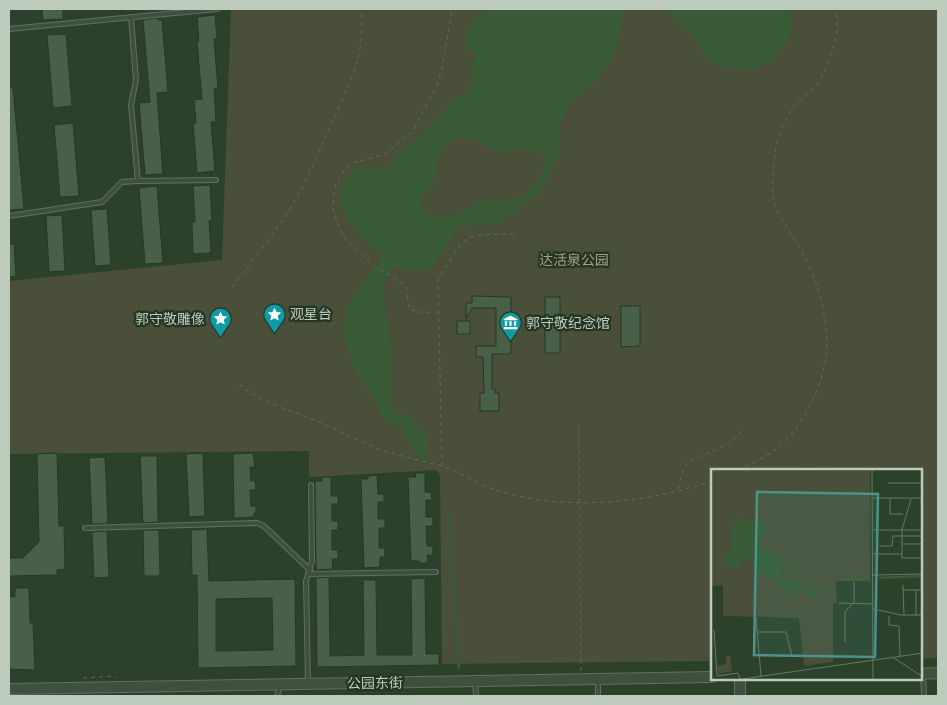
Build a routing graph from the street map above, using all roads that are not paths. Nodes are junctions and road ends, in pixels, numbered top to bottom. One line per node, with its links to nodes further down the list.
1 (217, 9): 2 (lane)
2 (130, 17): 3 (lane); 5 (lane)
3 (9, 29)
4 (216, 180): 5 (lane)
5 (138, 181): 6 (lane)
6 (9, 216)
7 (311, 485): 9 (lane)
8 (85, 528): 9 (lane)
9 (309, 572): 10 (lane); 17 (lane)
10 (436, 572)
11 (938, 673): 12 (street)
12 (922, 674): 24 (lane)
13 (711, 677): 14 (street, 公园东街)
14 (598, 679): 16 (street, 公园东街); 22 (lane)
15 (740, 680): 23 (street)
16 (475, 681): 17 (street, 公园东街); 21 (lane)
17 (308, 684): 18 (street, 公园东街)
18 (280, 685): 19 (street, 公园东街); 20 (lane)
19 (9, 689)
20 (277, 696)
21 (476, 696)
22 (598, 696)
23 (740, 696)
24 (924, 696)

